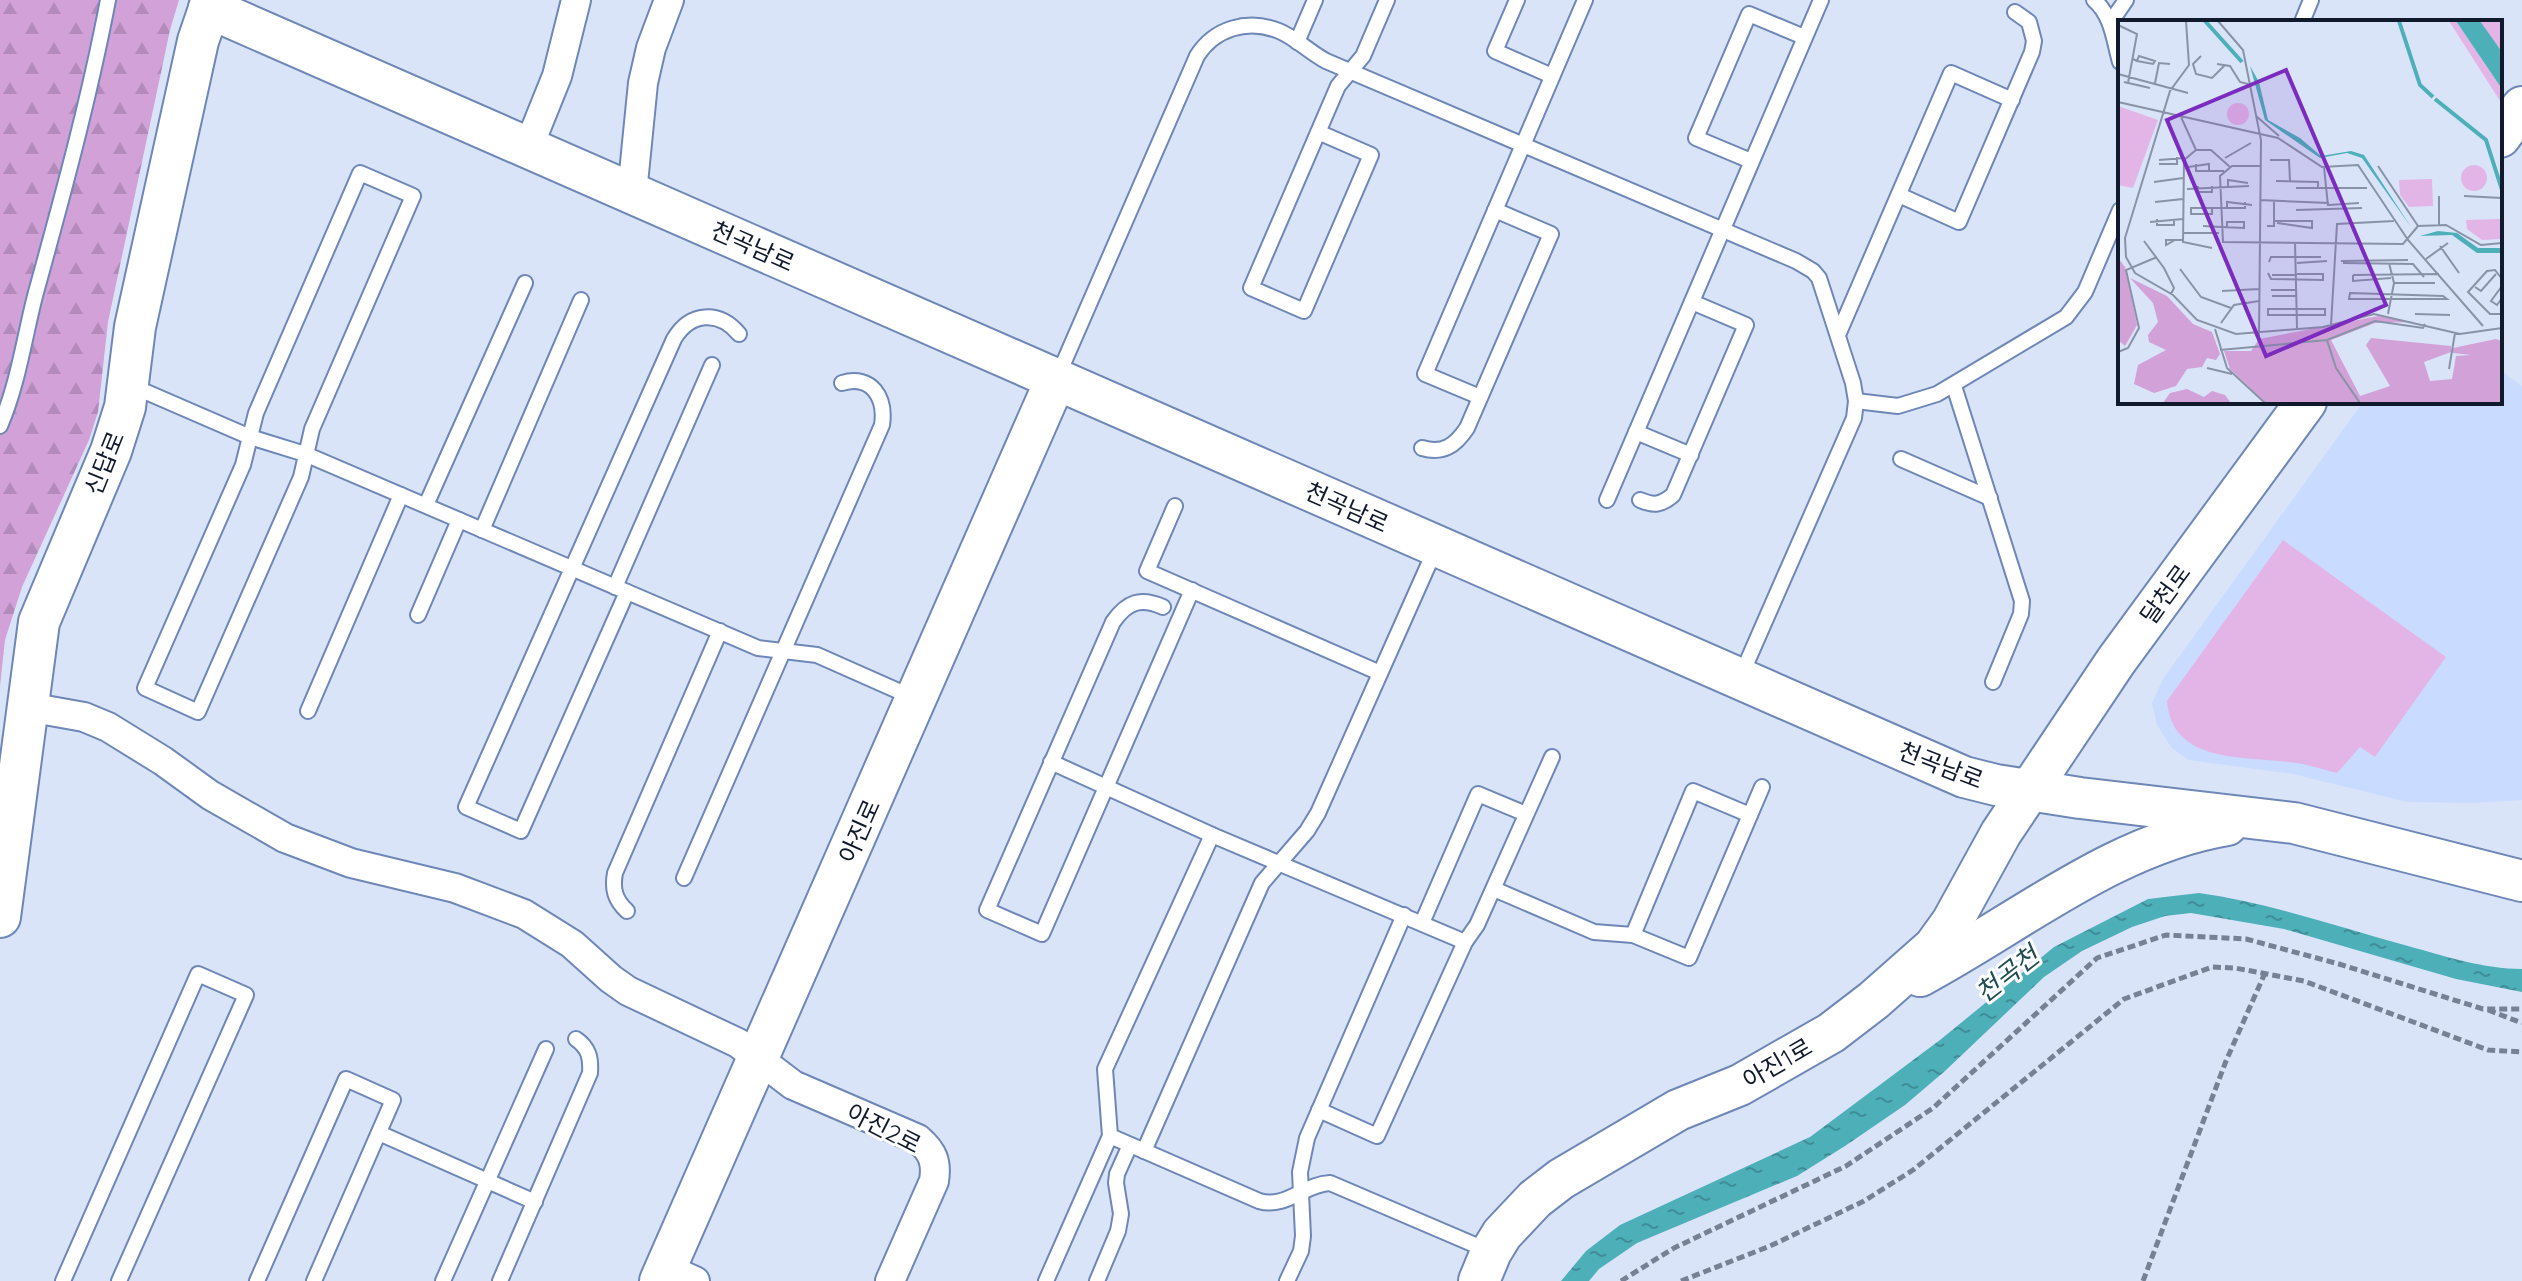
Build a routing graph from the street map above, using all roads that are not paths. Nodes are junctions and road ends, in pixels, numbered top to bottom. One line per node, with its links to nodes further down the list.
1 (108, 0): 46 (lane)
2 (576, 0): 26 (street)
3 (669, 0): 28 (street)
4 (1315, 0): 17 (lane)
5 (1387, 0): 19 (lane)
6 (1517, 0): 20 (lane)
7 (1585, 0): 20 (lane)
8 (1821, 0): 16 (lane)
9 (2094, 0): 15 (lane)
10 (2126, 0): 15 (lane)
11 (2311, 0): 14 (lane)
12 (211, 4): 26 (street, 천곡남로); 41 (street, 신답로)
13 (2015, 12): 21 (lane)
14 (2303, 20)
15 (2110, 23): 18 (lane)
16 (1804, 37): 27 (lane); 27 (lane)
17 (1297, 42): 19 (lane); 39 (lane)
18 (2118, 54)
19 (1349, 71): 23 (lane); 25 (lane)
20 (1552, 76): 25 (lane)
21 (2012, 100): 29 (lane); 29 (lane)
22 (2522, 107): 24 (street)
23 (1318, 132): 23 (lane)
24 (2502, 134)
25 (1523, 145): 30 (lane); 32 (lane)
26 (528, 148): 28 (street, 천곡남로)
27 (1751, 161): 32 (lane)
28 (632, 193): 39 (street, 천곡남로)
29 (1899, 195): 37 (lane)
30 (1495, 210): 43 (lane); 43 (lane)
31 (2118, 215): 42 (lane)
32 (1722, 230): 35 (lane); 37 (lane)
33 (525, 283): 57 (lane)
34 (581, 300): 60 (lane)
35 (1692, 302): 47 (lane); 51 (lane)
36 (739, 334): 62 (lane)
37 (1838, 335): 44 (lane)
38 (712, 365): 63 (lane)
39 (1056, 379): 61 (street, 천곡남로); 72 (street, 아진로)
40 (842, 383): 68 (lane)
41 (129, 385): 48 (lane); 73 (street, 신답로)
42 (1954, 386): 44 (lane); 54 (lane)
43 (1480, 397): 49 (lane)
44 (1856, 401): 70 (lane)
45 (2305, 404): 79 (street, 달천로)
46 (0, 426)
47 (1636, 432): 51 (lane); 55 (lane)
48 (250, 437): 50 (lane); 50 (lane); 50 (lane)
49 (1422, 448)
50 (305, 454): 53 (lane)
51 (1691, 455): 56 (lane)
52 (1901, 459): 54 (lane)
53 (401, 495): 57 (lane); 74 (lane)
54 (1990, 498): 71 (lane)
55 (1607, 500)
56 (1640, 500)
57 (426, 505): 59 (lane)
58 (1175, 506): 64 (lane)
59 (459, 520): 60 (lane); 66 (lane)
60 (482, 530): 62 (lane)
61 (1437, 546): 69 (lane); 70 (street, 천곡남로)
62 (572, 568): 63 (lane); 63 (lane)
63 (621, 589): 67 (lane)
64 (1192, 590): 69 (lane); 77 (lane)
65 (1163, 607): 76 (lane)
66 (418, 615)
67 (720, 631): 68 (lane); 88 (lane)
68 (783, 651): 72 (lane); 85 (lane)
69 (1380, 673): 84 (lane)
70 (1740, 679): 79 (street, 천곡남로)
71 (1993, 682)
72 (917, 699): 97 (street, 아진로)
73 (28, 707): 90 (street, 신답로); 97 (street, 아진2로)
74 (308, 711)
75 (1552, 757): 80 (lane)
76 (1051, 762): 77 (lane); 77 (lane)
77 (1106, 786): 83 (lane)
78 (1762, 787): 81 (lane)
79 (2029, 790): 82 (street, 천곡남로); 94 (street, 아진1로)
80 (1526, 814): 87 (lane); 91 (lane)
81 (1750, 815): 92 (lane); 92 (lane)
82 (2261, 819): 86 (street, 천곡남로); 94 (street)
83 (1212, 835): 84 (lane); 100 (lane)
84 (1278, 861): 89 (lane); 101 (lane)
85 (684, 878)
86 (2522, 881)
87 (1494, 889): 92 (lane); 93 (lane)
88 (627, 911)
89 (1404, 915): 91 (lane); 98 (lane)
90 (0, 917)
91 (1422, 923): 93 (lane)
92 (1633, 935)
93 (1465, 942): 98 (lane)
94 (1874, 1000): 105 (street, 아진1로)
95 (576, 1039): 104 (lane)
96 (546, 1049): 102 (lane)
97 (758, 1058): 106 (street, 아진로); 113 (street, 아진2로)
98 (1319, 1110): 103 (lane)
99 (379, 1133): 102 (lane); 109 (lane); 110 (lane)
100 (1110, 1136): 101 (lane); 114 (lane)
101 (1137, 1148): 103 (lane); 115 (lane)
102 (487, 1181): 104 (lane); 111 (lane)
103 (1299, 1194): 105 (lane); 116 (lane)
104 (535, 1202): 112 (lane)
105 (1485, 1266)
106 (674, 1277)
107 (63, 1281): 108 (lane)
108 (119, 1281)
109 (257, 1281)
110 (314, 1281)
111 (443, 1281)
112 (500, 1281)
113 (890, 1281)
114 (1046, 1281)
115 (1097, 1281)
116 (1287, 1281)

